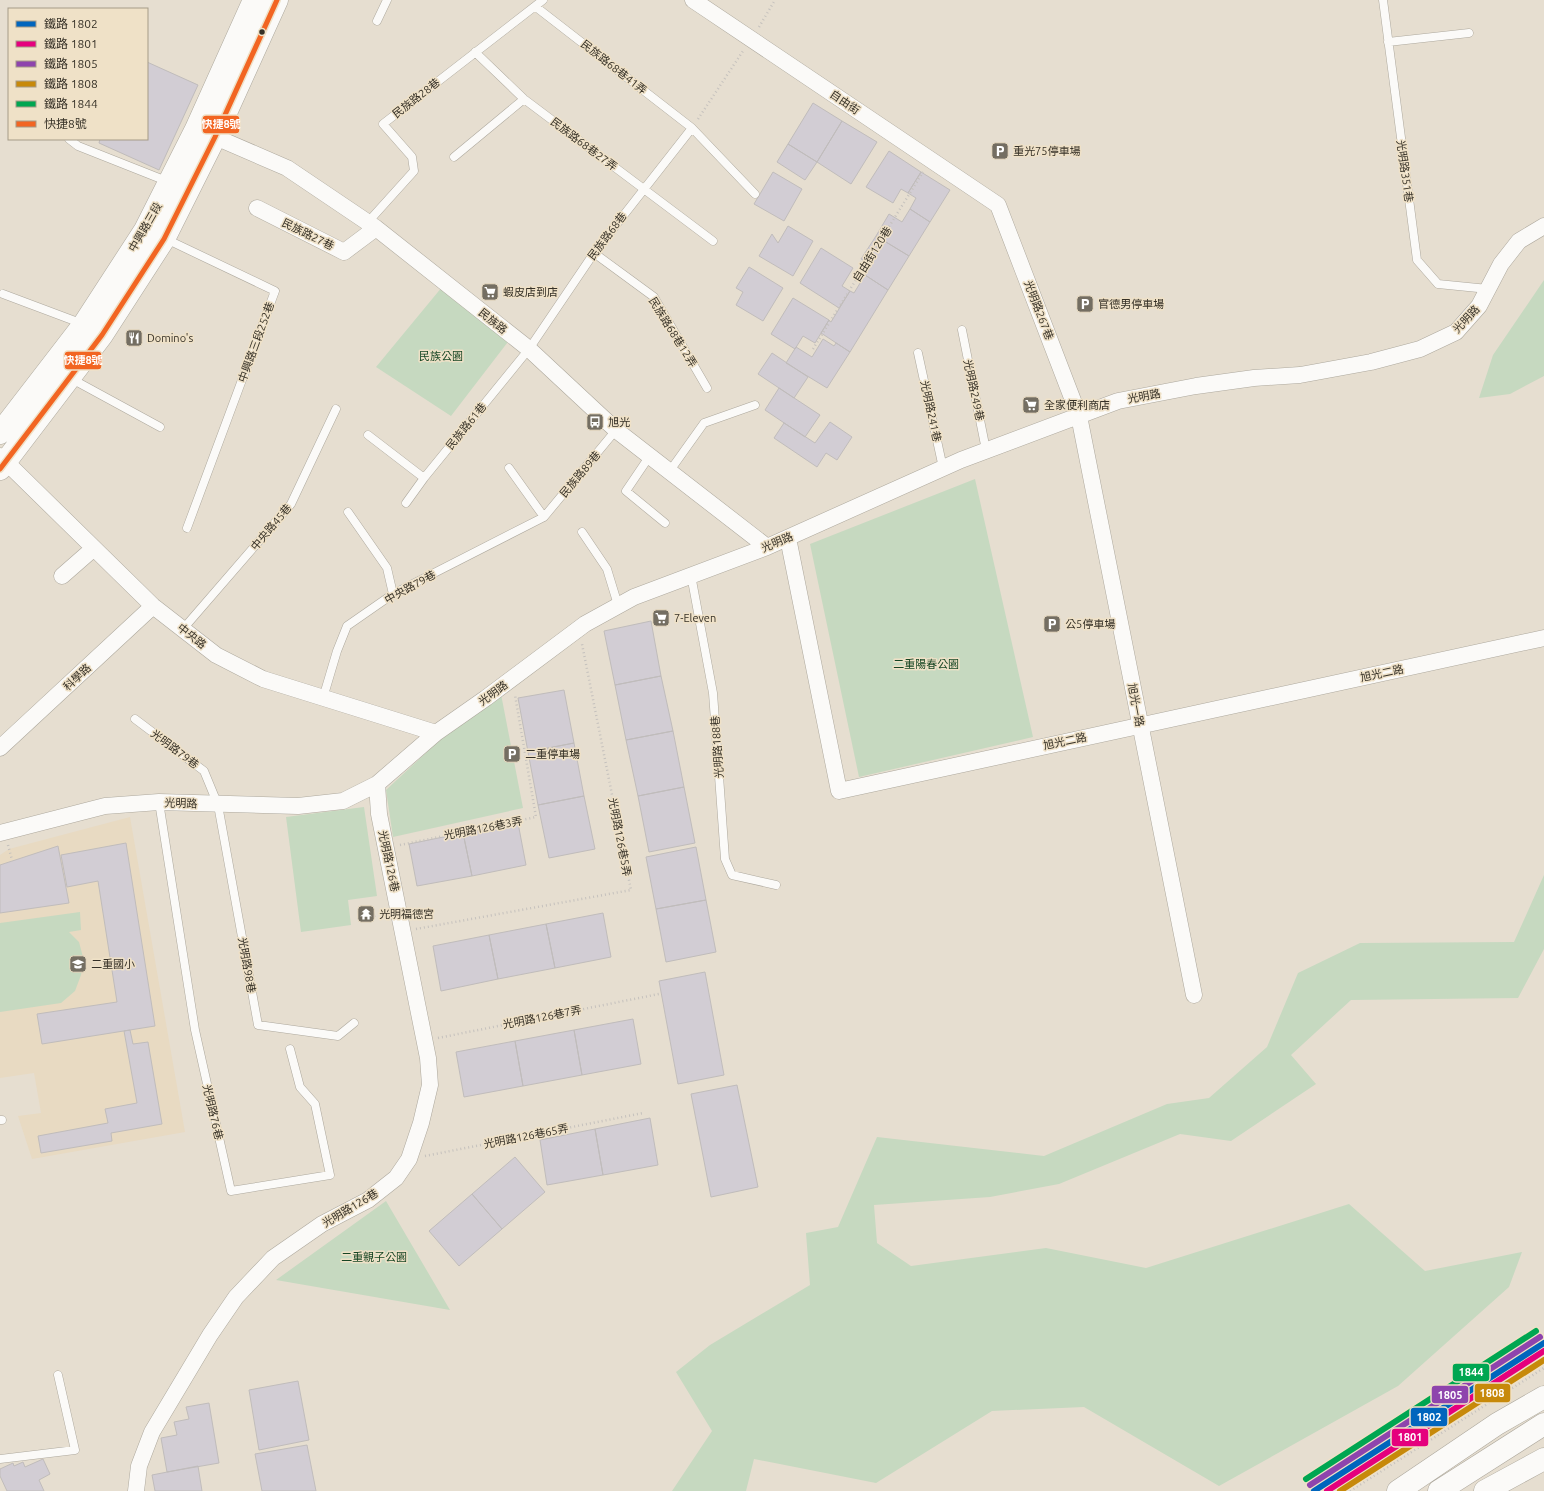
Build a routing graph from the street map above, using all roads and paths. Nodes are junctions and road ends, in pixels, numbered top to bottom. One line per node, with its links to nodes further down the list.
1 (254, 0): 16 (main road, 中興路三段)
2 (277, 0): 16 (main road, 中興路三段)
3 (387, 0): 9 (lane)
4 (543, 0): 8 (lane)
5 (692, 0): 11 (street, 自由街)
6 (775, 0): 11 (path)
7 (1383, 0): 12 (lane, 光明路351巷)
8 (536, 7): 13 (lane); 15 (lane, 民族路68巷41弄)
9 (377, 21)
10 (1469, 34): 12 (lane)
11 (751, 39): 15 (path); 19 (street, 自由街)
12 (1388, 42): 30 (lane, 光明路351巷)
13 (475, 52): 14 (lane, 民族路68巷27弄); 25 (lane, 民族路28巷)
14 (524, 99): 18 (lane); 21 (lane, 民族路68巷27弄)
15 (692, 128): 21 (lane, 民族路68巷); 22 (lane, 民族路68巷41弄)
16 (206, 133): 20 (main road, 中興路三段); 25 (street, 民族路); 27 (main road, 中興路三段)
17 (70, 140): 20 (lane)
18 (454, 157)
19 (930, 159): 23 (street, 自由街); 34 (path, 自由街120巷)
20 (169, 182): 27 (main road, 中興路三段)
21 (643, 189): 28 (lane, 民族路68巷27弄); 29 (lane, 民族路68巷)
22 (754, 194)
23 (998, 205): 41 (street, 光明路267巷)
24 (257, 208): 25 (street, 民族路27巷)
25 (372, 225): 35 (street, 民族路)
26 (1544, 226): 30 (street, 光明路)
27 (155, 234): 32 (main road, 中興路三段); 37 (main road, 中興路三段); 57 (lane, 中興路三段252巷)
28 (713, 241)
29 (594, 253): 35 (lane, 民族路68巷); 38 (lane, 民族路68巷12弄)
30 (1488, 289): 41 (street, 光明路)
31 (4, 294): 32 (lane)
32 (84, 324): 44 (main road, 中興路三段)
33 (962, 330): 46 (lane, 光明路249巷)
34 (813, 348)
35 (529, 349): 43 (street, 民族路); 52 (lane, 民族路61巷)
36 (918, 353): 50 (lane, 光明路241巷)
37 (69, 378): 42 (lane); 48 (main road, 中興路三段)
38 (708, 388)
39 (755, 405): 51 (lane)
40 (336, 409): 67 (lane, 中央路45巷)
41 (1079, 416): 46 (street, 光明路); 73 (street, 旭光一路)
42 (160, 427)
43 (616, 430): 47 (street, 民族路); 55 (lane, 民族路89巷)
44 (0, 433)
45 (368, 435): 52 (lane)
46 (986, 450): 50 (street, 光明路)
47 (649, 457): 51 (street, 民族路); 56 (lane)
48 (2, 462): 61 (street, 中央路)
49 (509, 468): 55 (lane)
50 (943, 468): 59 (street, 光明路)
51 (669, 472): 60 (street, 民族路)
52 (424, 478): 53 (lane, 民族路61巷)
53 (406, 503)
54 (348, 512): 64 (lane)
55 (544, 517): 64 (lane, 中央路79巷)
56 (665, 523)
57 (187, 528)
58 (582, 532): 66 (lane)
59 (788, 538): 60 (street, 光明路); 73 (street, 旭光二路)
60 (767, 547): 62 (street, 光明路)
61 (94, 548): 63 (street); 65 (street, 中央路)
62 (691, 575): 66 (street, 光明路); 81 (lane, 光明路188巷)
63 (62, 576)
64 (393, 594): 71 (lane, 中央路79巷)
65 (153, 606): 67 (street, 中央路); 75 (street, 科學路)
66 (618, 606): 68 (street, 光明路)
67 (183, 629): 71 (street, 中央路)
68 (579, 629): 70 (street, 光明路); 82 (path, 光明路126巷5弄)
69 (1544, 638): 73 (street, 旭光二路)
70 (512, 679): 74 (street, 光明路); 80 (path, 光明路126巷3弄)
71 (323, 698): 74 (street, 中央路)
72 (136, 719): 78 (lane, 光明路79巷)
73 (1140, 726): 84 (street, 旭光一路)
74 (436, 733): 76 (street, 光明路)
75 (0, 748)
76 (377, 784): 78 (street, 光明路); 80 (street, 光明路126巷)
77 (159, 802): 78 (street, 光明路); 79 (street, 光明路); 87 (lane, 光明路76巷)
78 (218, 805): 85 (lane, 光明路98巷)
79 (2, 828)
80 (386, 847): 82 (street, 光明路126巷)
81 (776, 885)
82 (404, 931): 86 (street, 光明路126巷)
83 (659, 994): 86 (path, 光明路126巷7弄)
84 (1194, 995)
85 (354, 1023)
86 (425, 1040): 89 (street, 光明路126巷)
87 (290, 1049)
88 (643, 1113): 89 (path, 光明路126巷65弄)
89 (409, 1160): 98 (street, 光明路126巷)
90 (1544, 1368): 99 (path)
91 (58, 1375): 96 (lane)
92 (1544, 1386): 94 (main road)
93 (1544, 1397): 94 (main road)
94 (1497, 1424): 100 (main road)
95 (1544, 1424): 101 (main road)
96 (0, 1459)
97 (1544, 1459): 102 (main road)
98 (136, 1491)
99 (1350, 1491)
100 (1398, 1491)
101 (1439, 1491)
102 (1485, 1491)

